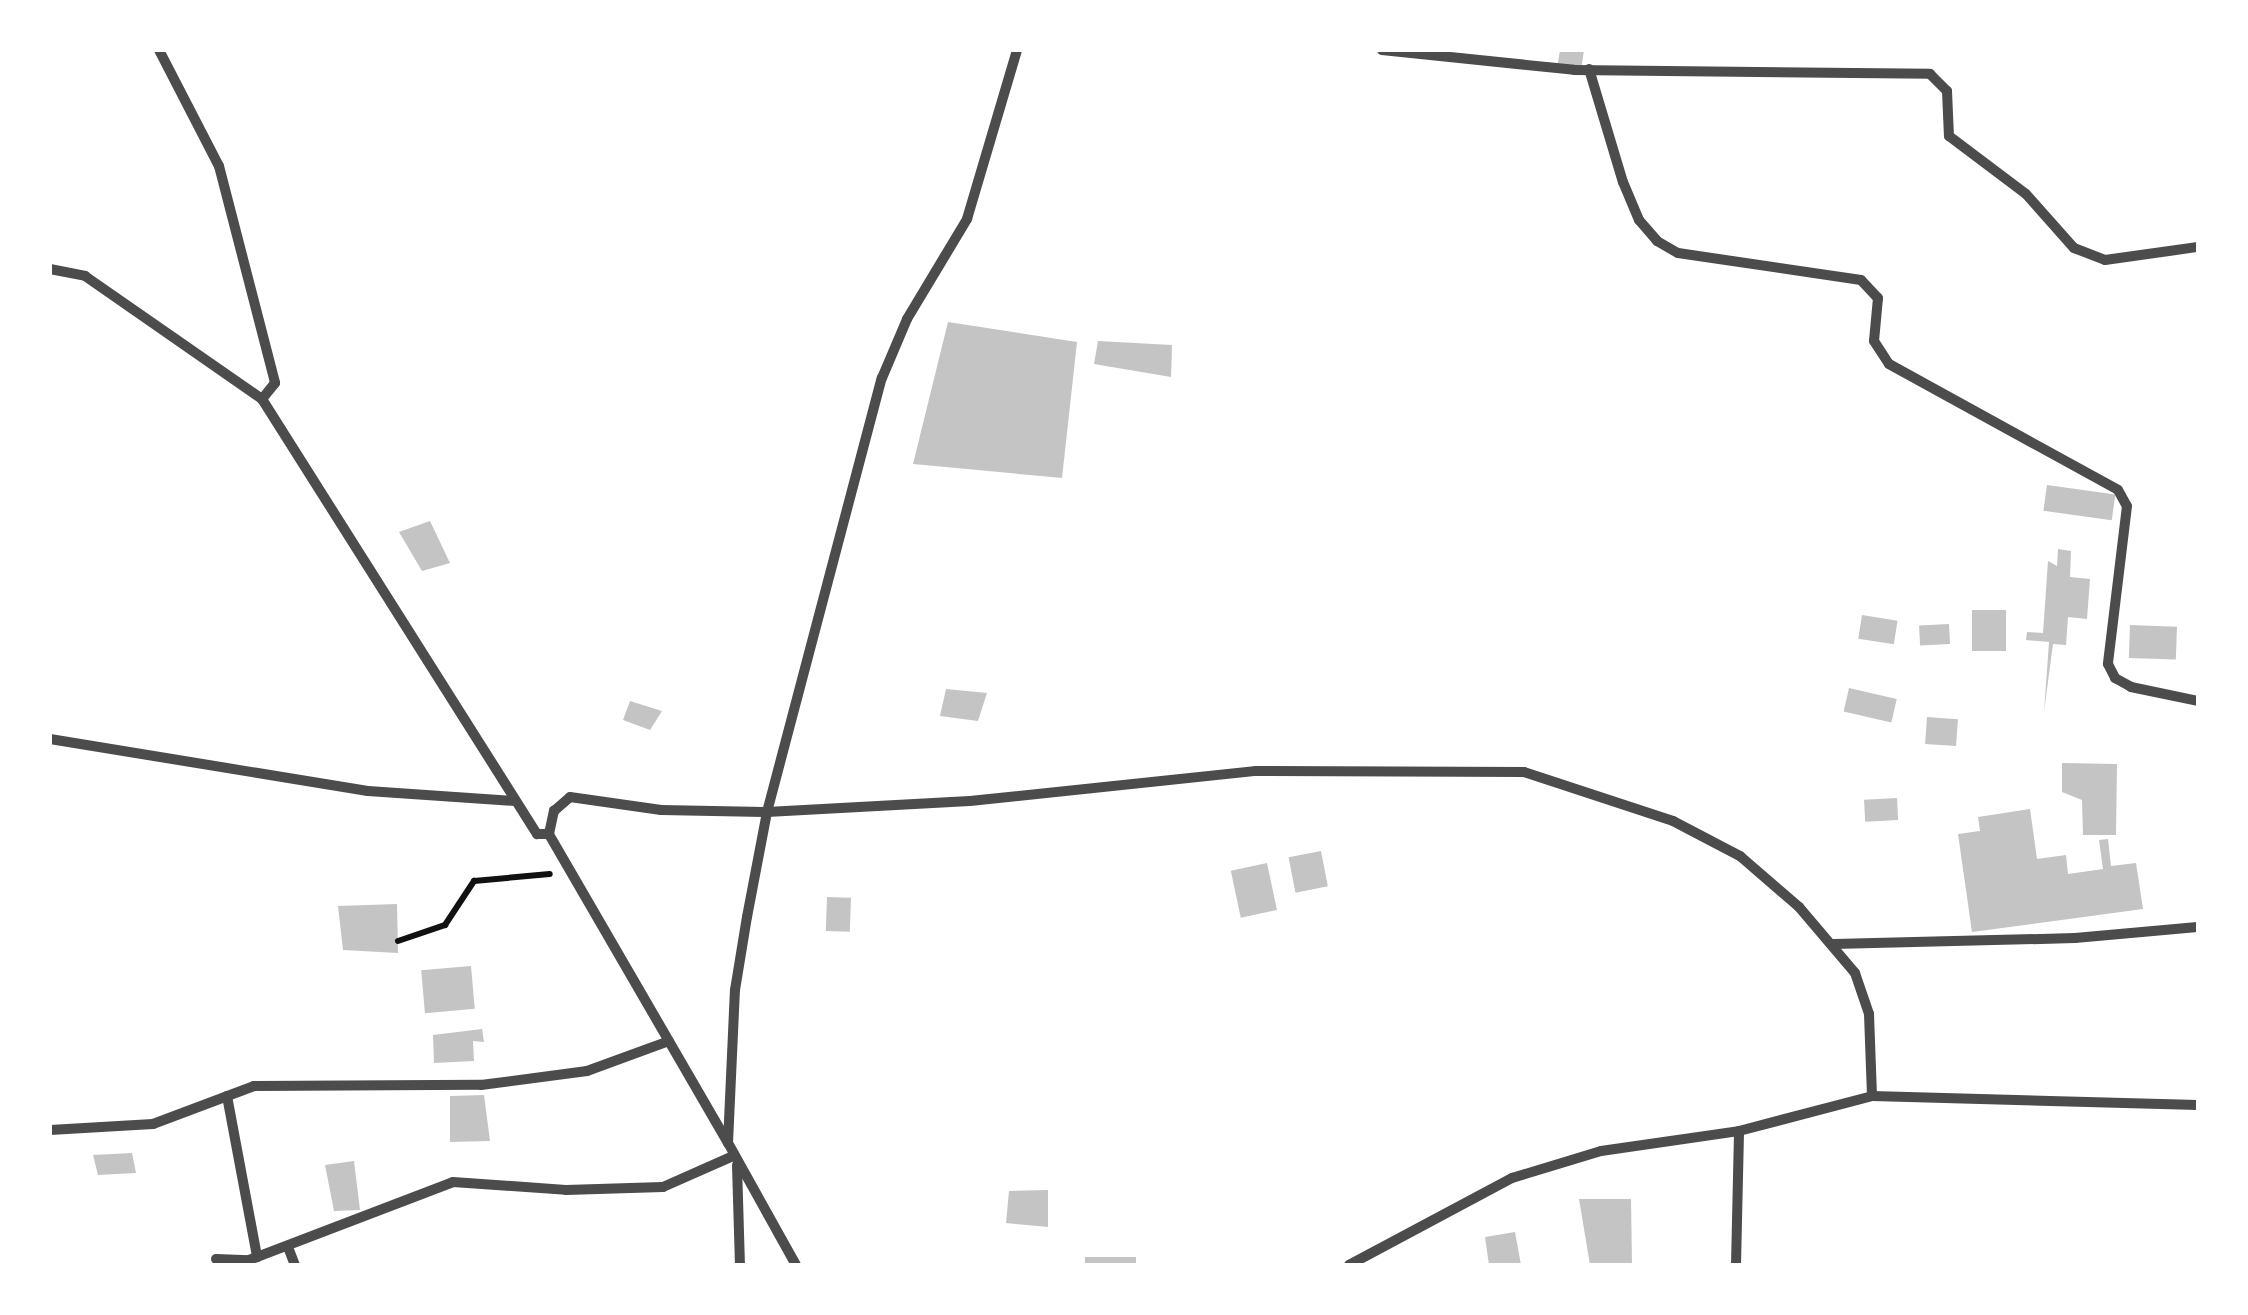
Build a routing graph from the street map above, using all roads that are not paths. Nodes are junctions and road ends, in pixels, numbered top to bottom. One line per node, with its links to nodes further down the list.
1 (159, 50): 7 (street)
2 (1017, 50): 11 (street)
3 (1382, 50): 4 (street)
4 (1589, 70): 5 (street); 8 (street)
5 (2198, 248)
6 (50, 269): 7 (street)
7 (262, 399): 10 (street)
8 (2198, 700)
9 (50, 739): 10 (street)
10 (516, 801): 12 (street)
11 (767, 812): 12 (street); 14 (street); 21 (street)
12 (549, 834): 15 (street)
13 (2198, 927): 14 (street)
14 (1834, 944): 17 (street)
15 (669, 1041): 16 (street); 21 (street)
16 (226, 1096): 19 (street); 24 (street)
17 (1872, 1096): 18 (street); 20 (street)
18 (2198, 1106)
19 (50, 1130)
20 (1739, 1131): 29 (street); 30 (street)
21 (728, 1143): 22 (street)
22 (735, 1160): 23 (street); 27 (street); 28 (street)
23 (288, 1247): 24 (street); 26 (street)
24 (257, 1257): 25 (street)
25 (216, 1259)
26 (295, 1265)
27 (740, 1265)
28 (796, 1265)
29 (1350, 1265)
30 (1736, 1265)

